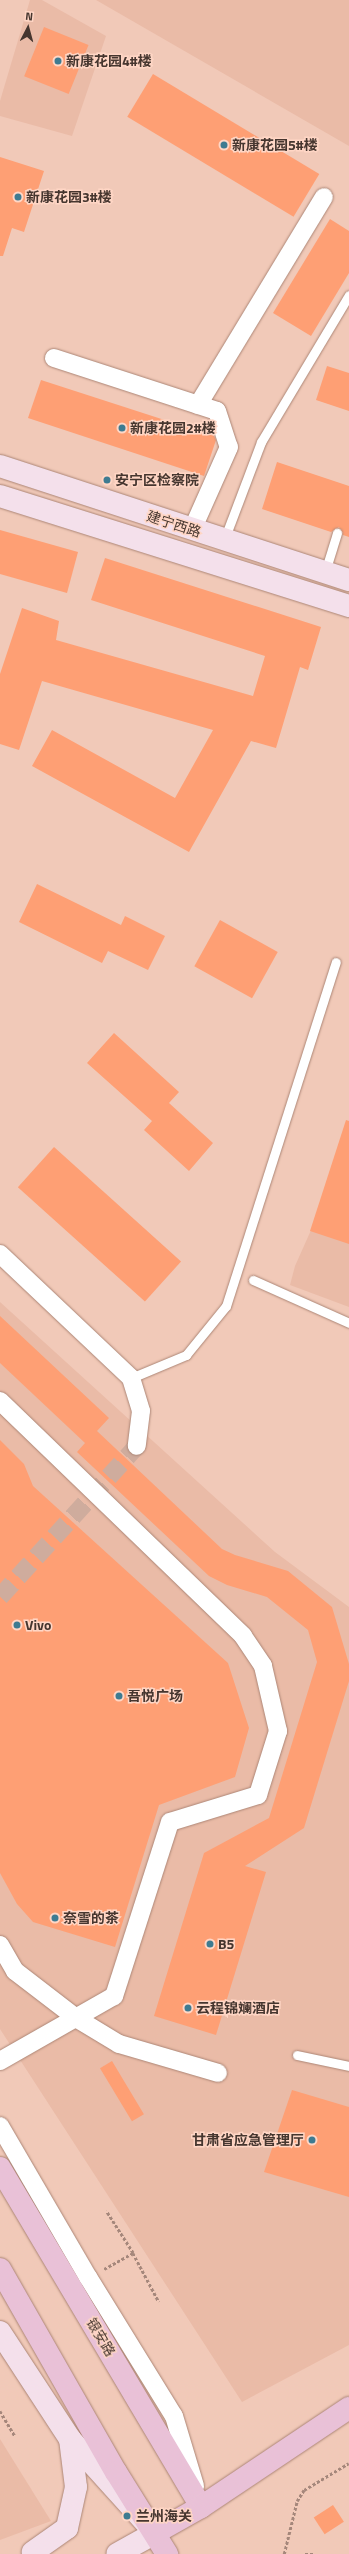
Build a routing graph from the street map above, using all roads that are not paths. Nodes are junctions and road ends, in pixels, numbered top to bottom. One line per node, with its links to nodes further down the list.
1 (324, 197): 4 (street)
2 (349, 294): 9 (lane)
3 (54, 358): 4 (street)
4 (198, 405): 7 (street)
5 (0, 466): 7 (main road, 建宁西路)
6 (0, 496): 12 (main road, 建宁西路)
7 (192, 530): 9 (main road, 建宁西路)
8 (337, 533): 10 (lane)
9 (224, 540): 10 (main road, 建宁西路)
10 (325, 572): 11 (main road, 建宁西路)
11 (349, 580)
12 (349, 606)
13 (336, 962): 17 (lane)
14 (0, 1254): 17 (street)
15 (253, 1280): 16 (lane)
16 (349, 1323)
17 (131, 1378): 19 (street)
18 (0, 1401): 21 (street)
19 (137, 1446)
20 (0, 1945): 21 (street)
21 (76, 2018): 23 (street); 25 (street)
22 (297, 2055): 24 (lane)
23 (0, 2061)
24 (349, 2066)
25 (218, 2073)
26 (0, 2126): 32 (street)
27 (0, 2168): 32 (main road, 银安路)
28 (0, 2269): 33 (main road)
29 (0, 2332): 31 (main road)
30 (349, 2408): 32 (main road)
31 (70, 2439): 33 (main road); 34 (main road)
32 (201, 2507): 33 (main road)
33 (155, 2533): 35 (main road); 36 (street); 37 (main road); 38 (main road)
34 (31, 2553)
35 (117, 2554)
36 (127, 2554)
37 (168, 2554)
38 (175, 2554)

